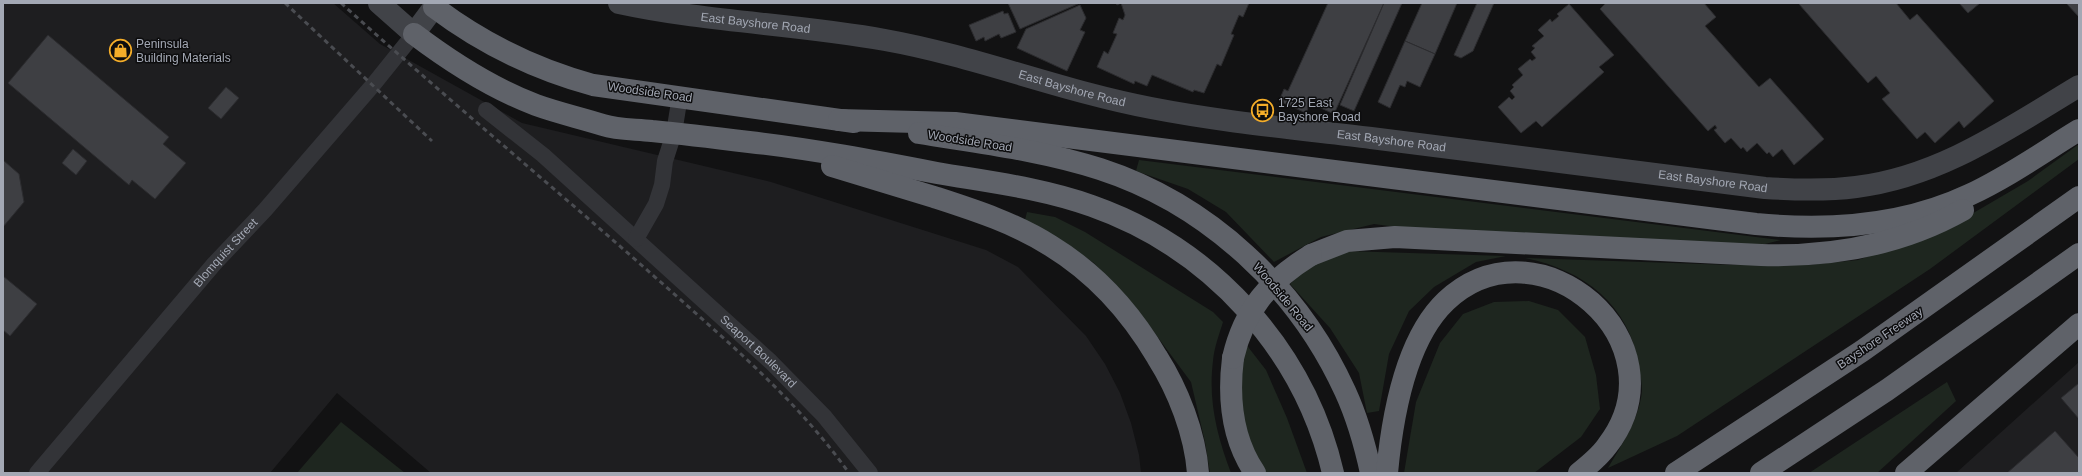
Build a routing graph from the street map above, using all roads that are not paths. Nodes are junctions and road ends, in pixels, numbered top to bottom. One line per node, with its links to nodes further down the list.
1 (379, 3): 4 (street)
2 (618, 3): 5 (street, East Bayshore Road)
3 (433, 4): 4 (street); 6 (highway, Woodside Road)
4 (414, 34): 10 (highway); 16 (street, Blomquist Street)
5 (2079, 86)
6 (680, 96): 8 (highway, Woodside Road); 10 (street)
7 (486, 110): 13 (street, Seaport Boulevard)
8 (839, 120): 9 (highway); 21 (highway, Woodside Road)
9 (2079, 132): 19 (highway, bridge)
10 (674, 133): 11 (highway); 13 (street)
11 (727, 139): 18 (highway); 20 (highway)
12 (2079, 198): 24 (highway, Bayshore Freeway)
13 (636, 239): 17 (street, Seaport Boulevard)
14 (2079, 254): 25 (highway)
15 (2079, 324): 26 (highway)
16 (37, 473)
17 (870, 473)
18 (1198, 473)
19 (1255, 473)
20 (1333, 473)
21 (1371, 473)
22 (1387, 473): 23 (highway)
23 (1579, 473)
24 (1676, 473)
25 (1761, 473)
26 (1906, 473)

